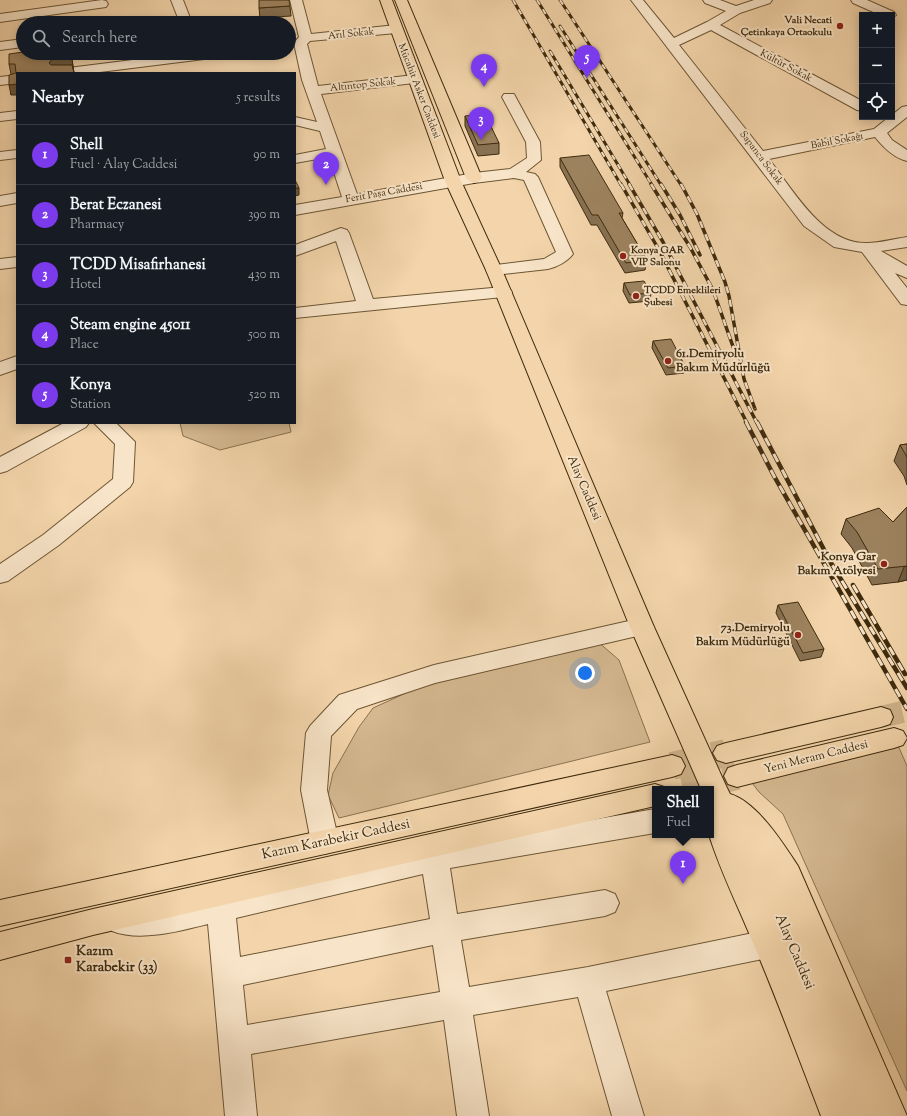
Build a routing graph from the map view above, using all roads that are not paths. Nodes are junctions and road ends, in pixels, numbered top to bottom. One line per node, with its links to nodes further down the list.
1 (177, 0): 12 (street)
2 (296, 0): 17 (street)
3 (386, 0): 16 (main road, Mücahit Asker Caddesi)
4 (401, 0): 46 (main road, Mücahit Asker Caddesi)
5 (637, 0): 19 (street, Sapanca Sokak)
6 (709, 0): 10 (street)
7 (766, 0): 10 (street)
8 (857, 0): 13 (street)
9 (102, 2): 11 (street); 14 (street)
10 (736, 10): 15 (street)
11 (104, 16)
12 (183, 16)
13 (896, 16)
14 (0, 18)
15 (711, 25): 19 (street); 30 (street, Kültür Sokak)
16 (396, 28): 17 (street, Arıl Sokak); 26 (main road, Mücahit Asker Caddesi)
17 (298, 42): 28 (street)
18 (16, 44): 20 (street)
19 (672, 44): 42 (street, Sapanca Sokak)
20 (0, 46)
21 (113, 60): 23 (street)
22 (191, 60): 23 (street)
23 (115, 70): 24 (street)
24 (78, 72)
25 (16, 79): 27 (street)
26 (414, 79): 28 (street, Altıntop Sokak); 47 (main road, Mücahit Asker Caddesi)
27 (0, 81)
28 (313, 91): 37 (street)
29 (509, 97): 45 (street)
30 (859, 105)
31 (907, 110): 33 (street, Babil Sokağı)
32 (16, 115): 34 (street)
33 (895, 115)
34 (0, 117)
35 (885, 120): 38 (street, Babil Sokağı)
36 (296, 121): 37 (street)
37 (326, 128): 39 (street)
38 (879, 132): 42 (street, Babil Sokağı); 43 (street)
39 (335, 152): 44 (street); 49 (street)
40 (16, 154): 41 (street)
41 (0, 156)
42 (760, 156): 53 (street, Sapanca Sokak)
43 (907, 157)
44 (296, 159)
45 (514, 173): 46 (street, Ferit Paşa Caddesi); 57 (street)
46 (474, 178): 47 (street, Ferit Paşa Caddesi)
47 (453, 181): 49 (street, Ferit Paşa Caddesi); 57 (main road, Alay Caddesi)
48 (16, 198): 50 (street)
49 (351, 200): 51 (street, Ferit Paşa Caddesi)
50 (0, 201)
51 (296, 210)
52 (907, 242): 53 (street)
53 (867, 248): 58 (street); 60 (street)
54 (296, 251): 61 (street)
55 (16, 262): 56 (street)
56 (0, 264)
57 (494, 270): 59 (main road, Alay Caddesi)
58 (907, 273)
59 (503, 292): 61 (street); 69 (main road, Alay Caddesi)
60 (907, 300)
61 (366, 305): 62 (street)
62 (296, 313)
63 (16, 362): 64 (street)
64 (0, 369)
65 (77, 424): 67 (street)
66 (105, 424): 68 (street)
67 (0, 466)
68 (0, 575)
69 (642, 627): 73 (main road, Alay Caddesi); 77 (street)
70 (726, 753): 72 (main road, Yeni Meram Caddesi)
71 (672, 766): 77 (main road, Kazım Karabekir Caddesi)
72 (737, 776)
73 (706, 786)
74 (652, 796): 82 (main road, Kazım Karabekir Caddesi)
75 (714, 805): 84 (main road, Alay Caddesi); 94 (main road, Alay Caddesi); 95 (main road)
76 (652, 822): 78 (street)
77 (325, 842): 81 (main road, Kazım Karabekir Caddesi)
78 (435, 859): 80 (street); 83 (street)
79 (605, 903): 83 (street)
80 (221, 908): 82 (street); 86 (street)
81 (0, 913)
82 (93, 922): 85 (main road, Kazım Karabekir Caddesi)
83 (445, 929): 86 (street); 88 (street)
84 (768, 944): 87 (street); 93 (main road, Alay Caddesi)
85 (0, 946)
86 (227, 974): 89 (street)
87 (588, 982): 88 (street); 92 (street)
88 (456, 1004): 89 (street); 91 (street)
89 (234, 1042): 90 (street)
90 (241, 1116)
91 (473, 1116)
92 (628, 1116)
93 (837, 1116)
94 (861, 1116)
95 (891, 1116)

